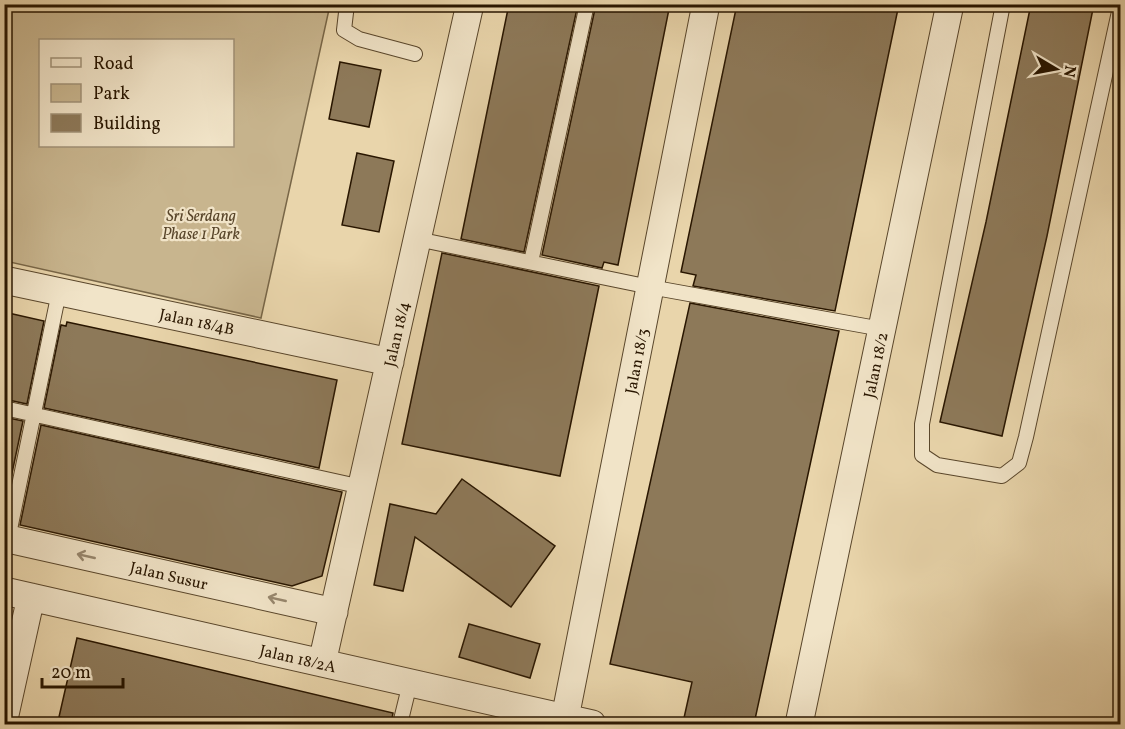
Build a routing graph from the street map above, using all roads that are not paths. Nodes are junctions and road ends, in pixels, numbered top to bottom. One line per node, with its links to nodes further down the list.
1 (347, 4): 8 (lane)
2 (470, 4): 9 (street, Jalan 18/4)
3 (586, 4): 10 (lane)
4 (706, 4): 12 (street, Jalan 18/3)
5 (950, 4): 14 (street, Jalan 18/2)
6 (1003, 4): 7 (lane)
7 (1120, 8)
8 (415, 54)
9 (417, 239): 10 (lane); 15 (street, Jalan 18/4)
10 (531, 262): 12 (lane)
11 (4, 280): 13 (street, Jalan 18/4B)
12 (650, 287): 14 (lane); 25 (street, Jalan 18/3)
13 (59, 292): 15 (street, Jalan 18/4B); 17 (lane)
14 (882, 329): 29 (street, Jalan 18/2)
15 (390, 362): 18 (street, Jalan 18/4)
16 (4, 408): 17 (lane)
17 (34, 415): 18 (lane); 19 (lane)
18 (362, 487): 22 (street, Jalan 18/4)
19 (6, 538): 22 (street, Jalan Susur, one-way to 19)
20 (4, 591): 21 (street, Jalan 18/2A)
21 (31, 597): 23 (street, Jalan 18/2A); 26 (street)
22 (334, 612): 23 (street, Jalan 18/4)
23 (322, 663): 24 (street, Jalan 18/2A)
24 (410, 683): 25 (street, Jalan 18/2A); 27 (lane)
25 (565, 718): 28 (street, Jalan 18/2A)
26 (4, 719)
27 (400, 724)
28 (592, 724)
29 (799, 724)

